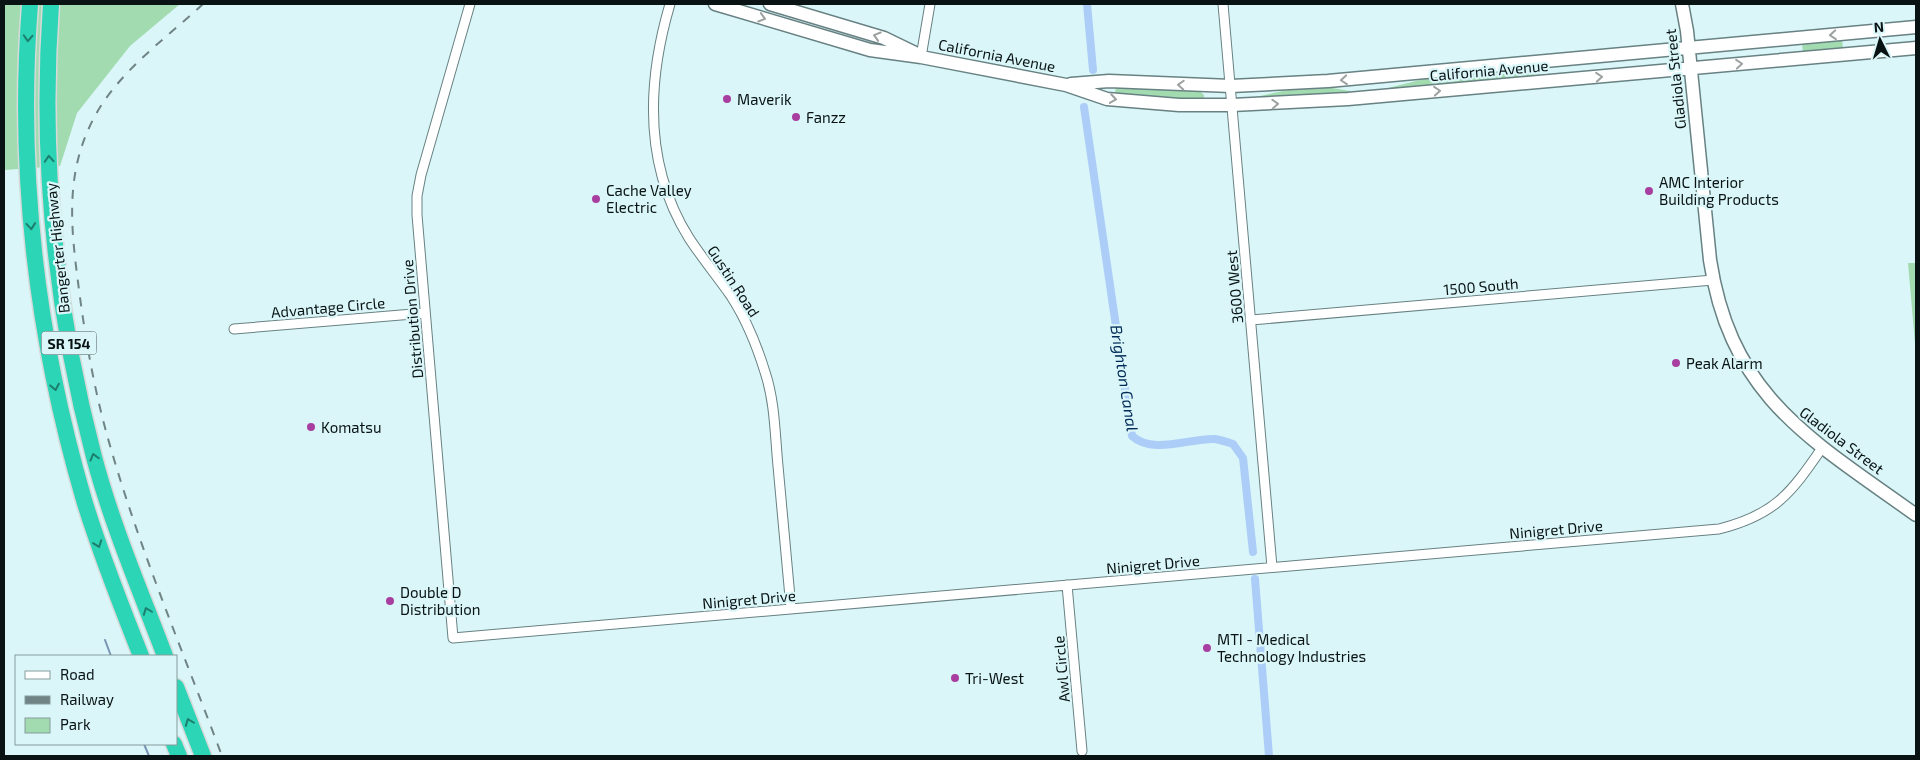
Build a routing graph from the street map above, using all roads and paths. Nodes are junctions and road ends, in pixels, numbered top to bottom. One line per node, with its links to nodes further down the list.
1 (30, 4): 34 (highway, Bangerter Highway / SR 154, one-way to 34)
2 (51, 4): 35 (highway, Bangerter Highway / SR 154, one-way to 2)
3 (470, 4): 25 (street, Distribution Drive)
4 (670, 4): 32 (street, Gustin Road)
5 (715, 4): 15 (main road, California Avenue, one-way to 15)
6 (770, 4): 15 (main road, California Avenue, one-way to 6)
7 (930, 4): 15 (street)
8 (1223, 4): 21 (street, 3600 West)
9 (1682, 4): 12 (main road, Gladiola Street)
10 (1916, 27): 11 (main road, California Avenue)
11 (1865, 32): 12 (main road, California Avenue, one-way to 12); 14 (main road)
12 (1689, 48): 16 (main road, California Avenue); 17 (main road, Gladiola Street)
13 (1916, 48): 14 (main road, California Avenue)
14 (1868, 52): 17 (main road, California Avenue, one-way to 14)
15 (921, 57): 20 (main road, California Avenue)
16 (1552, 60): 18 (main road, California Avenue); 19 (main road)
17 (1691, 68): 19 (main road, California Avenue, one-way to 17); 24 (main road, Gladiola Street)
18 (1365, 78): 21 (main road, California Avenue, one-way to 21); 22 (main road)
19 (1554, 81): 22 (main road, California Avenue, one-way to 19)
20 (1066, 85): 21 (main road, California Avenue, one-way to 20); 23 (main road, California Avenue, one-way to 23)
21 (1231, 86): 23 (street, 3600 West)
22 (1366, 98): 23 (main road, California Avenue, one-way to 22)
23 (1232, 105): 26 (street, 3600 West)
24 (1713, 280): 26 (street, 1500 South); 28 (main road, Gladiola Street)
25 (425, 313): 27 (street, Advantage Circle); 33 (street, Distribution Drive)
26 (1251, 320): 30 (street, 3600 West)
27 (234, 329)
28 (1822, 448): 29 (main road, Gladiola Street); 30 (street, Ninigret Drive)
29 (1916, 515)
30 (1272, 567): 31 (street, Ninigret Drive)
31 (1067, 585): 32 (street, Ninigret Drive); 37 (street, Awl Circle)
32 (791, 609): 33 (street, Ninigret Drive)
33 (453, 638)
34 (141, 655)
35 (165, 655)
36 (178, 692): 38 (highway, one-way to 36)
37 (1082, 751)
38 (202, 756)

